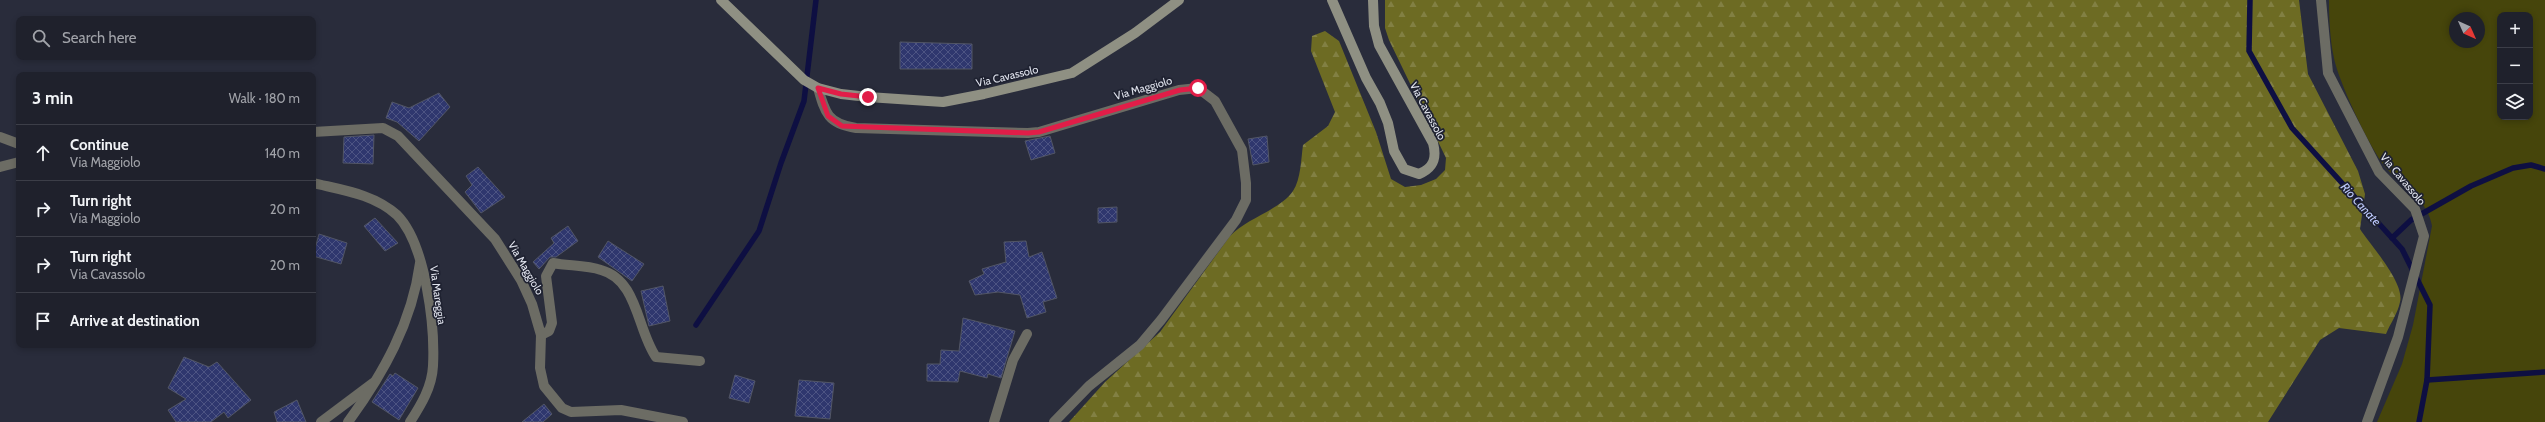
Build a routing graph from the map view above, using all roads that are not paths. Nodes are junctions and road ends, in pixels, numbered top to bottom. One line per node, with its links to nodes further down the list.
1 (721, 0): 6 (main road, Via Cavassolo)
2 (1179, 0): 6 (main road, Via Cavassolo)
3 (1332, 0): 4 (main road, Via Cavassolo)
4 (1373, 0)
5 (2321, 0): 24 (street, Via Cavassolo)
6 (818, 88): 23 (street, Via Maggiolo)
7 (316, 132): 15 (street, Via Maggiolo)
8 (0, 136): 9 (street)
9 (16, 143)
10 (16, 163): 11 (street)
11 (0, 168)
12 (316, 184): 13 (street, Via Mareggia)
13 (420, 259): 17 (street); 20 (street, Via Mareggia)
14 (1027, 334): 22 (street)
15 (541, 335): 16 (street); 21 (street, Via Maggiolo)
16 (700, 361)
17 (379, 378): 18 (street); 19 (street)
18 (321, 422)
19 (348, 422)
20 (410, 422)
21 (683, 422)
22 (994, 422)
23 (1054, 422)
24 (2367, 422)

